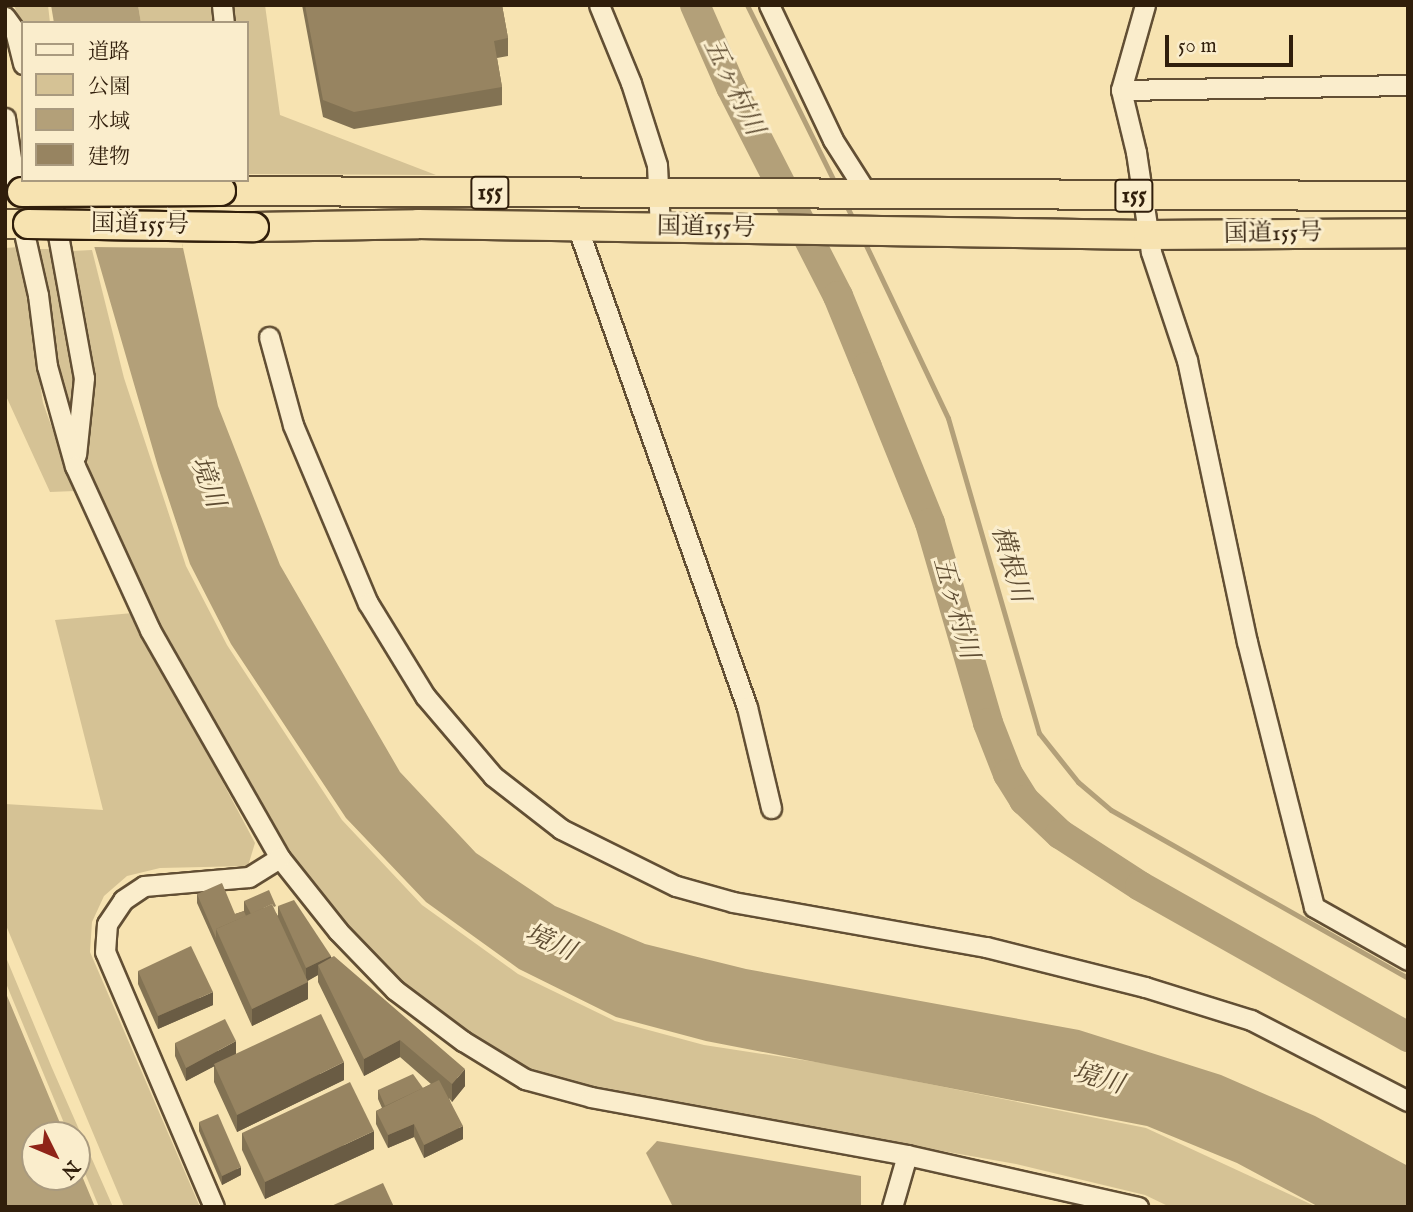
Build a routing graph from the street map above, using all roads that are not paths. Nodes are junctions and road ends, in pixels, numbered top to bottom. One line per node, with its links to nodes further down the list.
1 (599, 5): 11 (street)
2 (769, 5): 12 (street)
3 (1144, 5): 7 (street)
4 (5, 17): 5 (street)
5 (21, 55)
6 (1408, 85): 7 (street)
7 (1121, 90): 13 (street)
8 (5, 118): 10 (street)
9 (48, 182): 21 (street)
10 (14, 192): 11 (highway, 国道155号 / 155, bridge)
11 (658, 194): 12 (highway, 国道155号 / 155); 17 (street)
12 (864, 195): 13 (highway, 国道155号 / 155)
13 (1142, 196): 14 (highway, 国道155号 / 155); 19 (street)
14 (1408, 196)
15 (18, 224): 16 (highway, 国道155号 / 155, bridge); 21 (street)
16 (577, 226): 17 (highway, 国道155号 / 155); 22 (street)
17 (660, 228): 19 (highway, 国道155号 / 155)
18 (1408, 233): 19 (highway, 国道155号 / 155)
19 (1148, 235): 24 (street)
20 (269, 337): 25 (street)
21 (75, 466): 23 (street)
22 (771, 808)
23 (281, 858): 26 (street); 27 (street)
24 (1408, 960)
25 (1408, 1101)
26 (907, 1155): 28 (street); 29 (street)
27 (214, 1207)
28 (892, 1207)
29 (1138, 1207)

